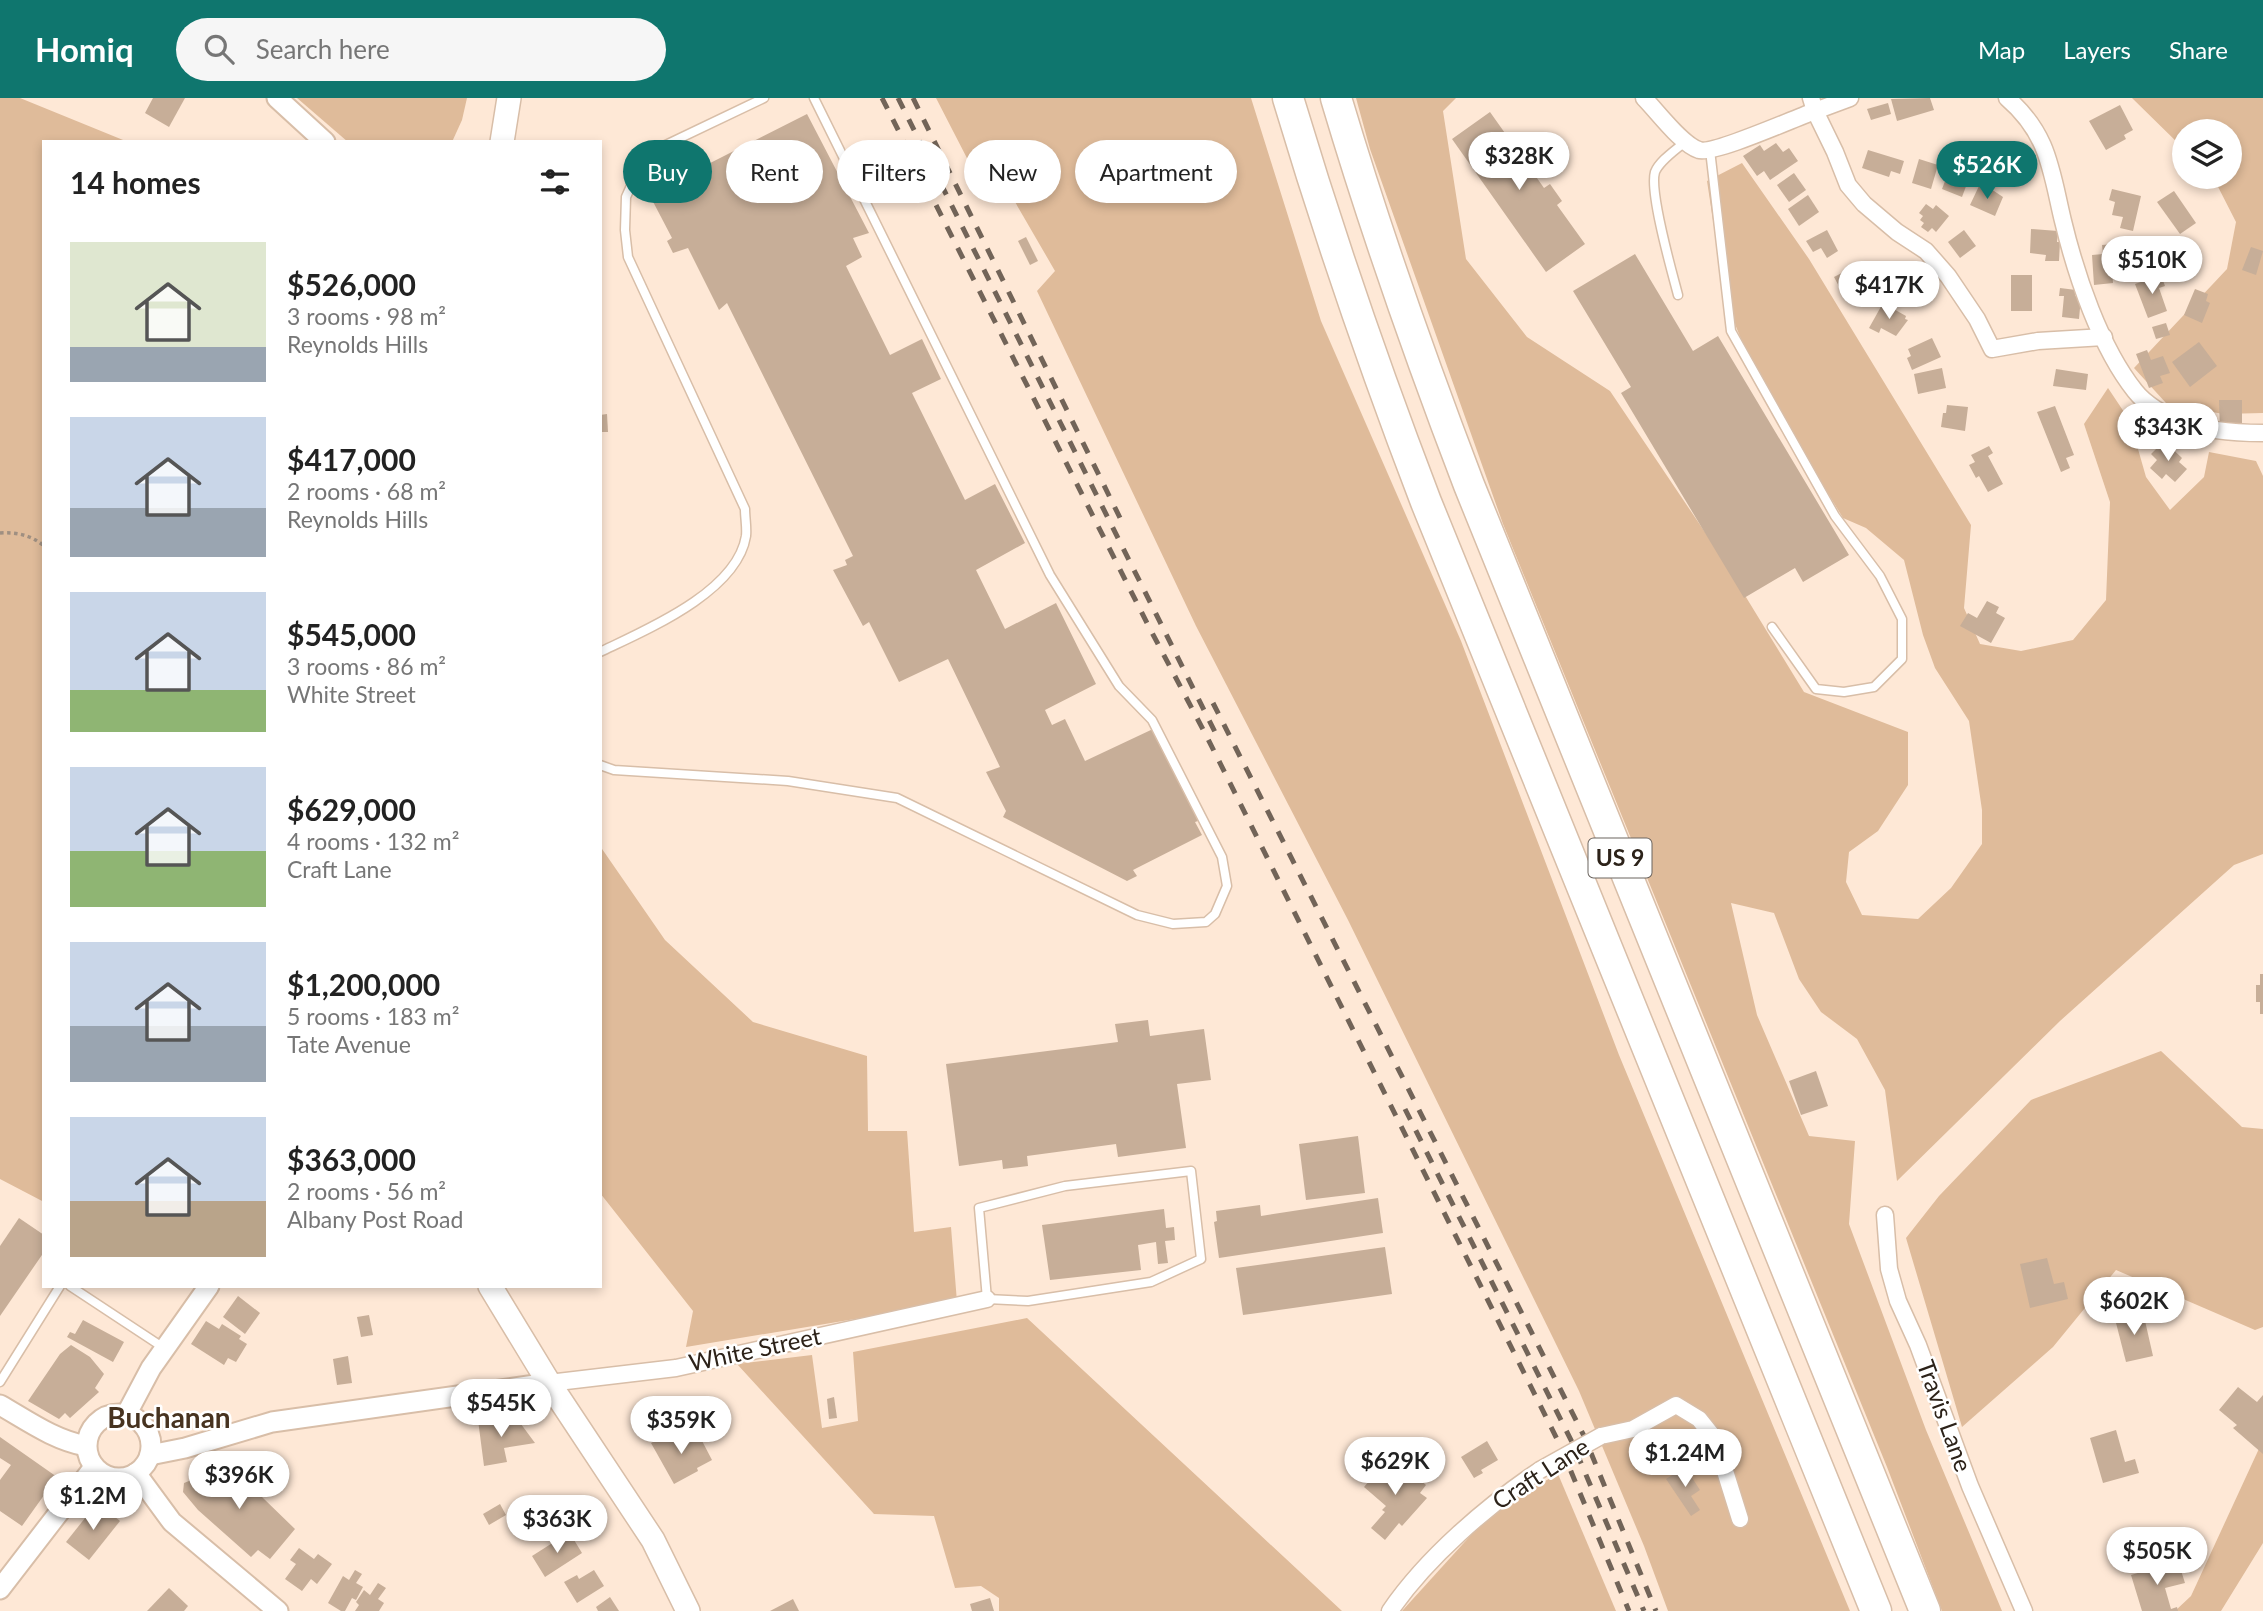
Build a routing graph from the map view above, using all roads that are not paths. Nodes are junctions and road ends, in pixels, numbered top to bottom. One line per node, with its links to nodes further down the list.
1 (277, 98): 11 (street)
2 (509, 98): 12 (main road)
3 (764, 98): 19 (lane)
4 (814, 98): 20 (lane)
5 (1288, 98): 41 (highway, US 9)
6 (1336, 98): 42 (highway, US 9)
7 (1644, 98): 13 (street)
8 (1850, 98): 10 (street)
9 (2007, 98): 16 (street)
10 (1813, 104): 14 (street); 16 (street)
11 (323, 140)
12 (502, 140)
13 (1686, 142): 14 (street); 15 (lane)
14 (1710, 150): 18 (lane)
15 (1678, 295)
16 (2104, 337): 17 (street)
17 (2263, 433)
18 (1772, 627)
19 (602, 651)
20 (602, 766)
21 (1885, 1215): 43 (street, Travis Lane)
22 (59, 1288): 28 (lane)
23 (73, 1288): 27 (lane)
24 (208, 1288): 27 (street)
25 (490, 1288): 29 (main road)
26 (987, 1299): 26 (lane); 29 (street, White Street)
27 (164, 1348): 31 (street)
28 (0, 1382)
29 (549, 1383): 33 (street, White Street); 39 (main road)
30 (0, 1405): 32 (street)
31 (126, 1415): 32 (street); 33 (street)
32 (86, 1446): 34 (street)
33 (150, 1455): 35 (street)
34 (94, 1467): 35 (street); 37 (street)
35 (136, 1473): 38 (street)
36 (1740, 1519): 40 (street, Craft Lane, bridge)
37 (3, 1578)
38 (278, 1611)
39 (688, 1611)
40 (1390, 1611)
41 (1875, 1611)
42 (1924, 1611)
43 (2024, 1611)

